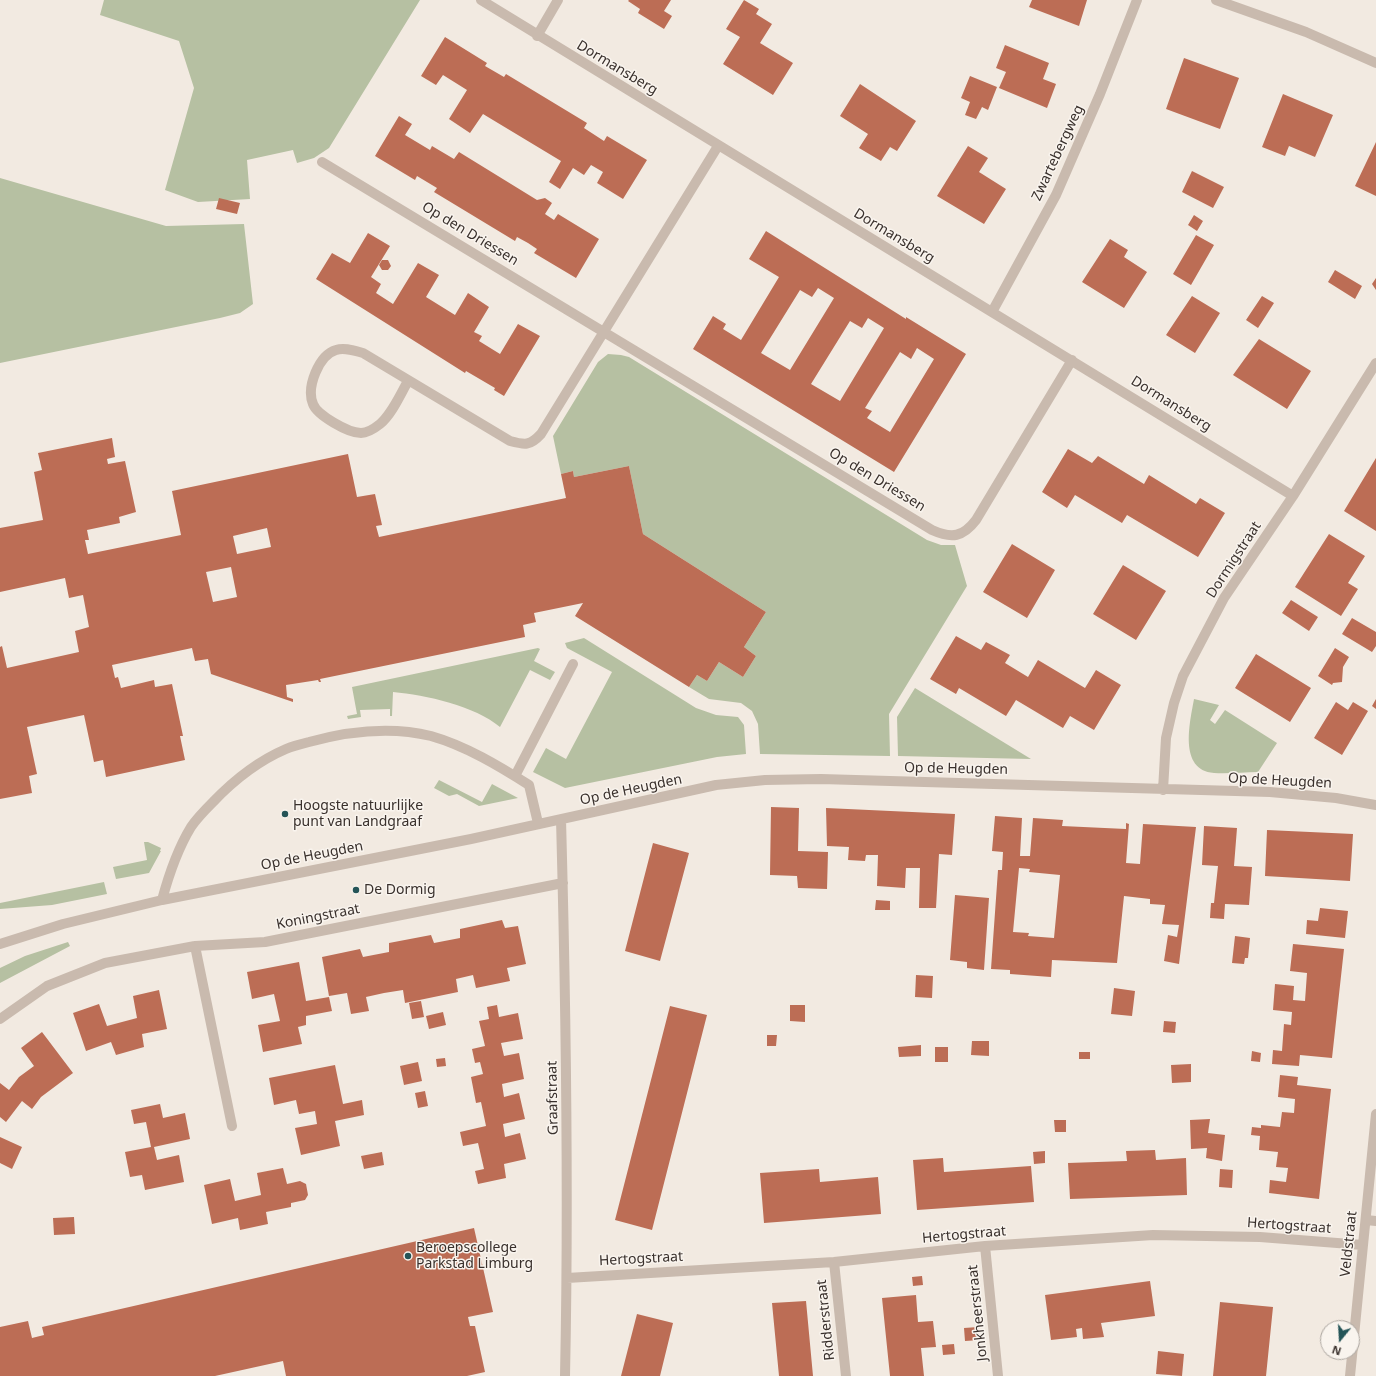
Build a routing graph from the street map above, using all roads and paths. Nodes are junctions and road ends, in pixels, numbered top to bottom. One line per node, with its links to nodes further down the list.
1 (481, 0): 5 (street, Dormansberg)
2 (558, 0): 5 (street)
3 (1137, 0): 9 (street, Zwartebergweg)
4 (1216, 0): 6 (street)
5 (537, 36): 7 (street, Dormansberg)
6 (1376, 63)
7 (718, 146): 9 (street, Dormansberg); 10 (street)
8 (322, 162): 10 (street, Op den Driessen)
9 (992, 312): 11 (street, Dormansberg)
10 (603, 331): 11 (street, Op den Driessen); 13 (street)
11 (1072, 360): 14 (street, Dormansberg)
12 (1376, 363): 14 (street, Dormigstraat)
13 (408, 381): 13 (street)
14 (1293, 496): 17 (street, Dormigstraat)
15 (573, 664): 16 (street)
16 (515, 776): 20 (street); 22 (street)
17 (1163, 790): 18 (street, Op de Heugden); 19 (street, Op de Heugden)
18 (1376, 805)
19 (561, 819): 20 (street, Op de Heugden); 21 (street, Graafstraat)
20 (538, 823): 22 (street, Op de Heugden)
21 (563, 883): 24 (street, Koningstraat); 32 (street, Graafstraat)
22 (162, 900): 23 (street, Op de Heugden)
23 (0, 944)
24 (195, 946): 25 (street, Koningstraat); 27 (street)
25 (0, 1019)
26 (1376, 1114): 28 (street, Veldstraat)
27 (232, 1126)
28 (1371, 1220): 30 (street, Veldstraat)
29 (985, 1246): 30 (street, Hertogstraat); 31 (street, Hertogstraat); 35 (street, Jonkheerstraat)
30 (1363, 1246): 36 (street, Veldstraat)
31 (834, 1262): 32 (street, Hertogstraat); 34 (street, Ridderstraat)
32 (567, 1278): 33 (street, Graafstraat)
33 (564, 1376)
34 (846, 1376)
35 (998, 1376)
36 (1350, 1376)

